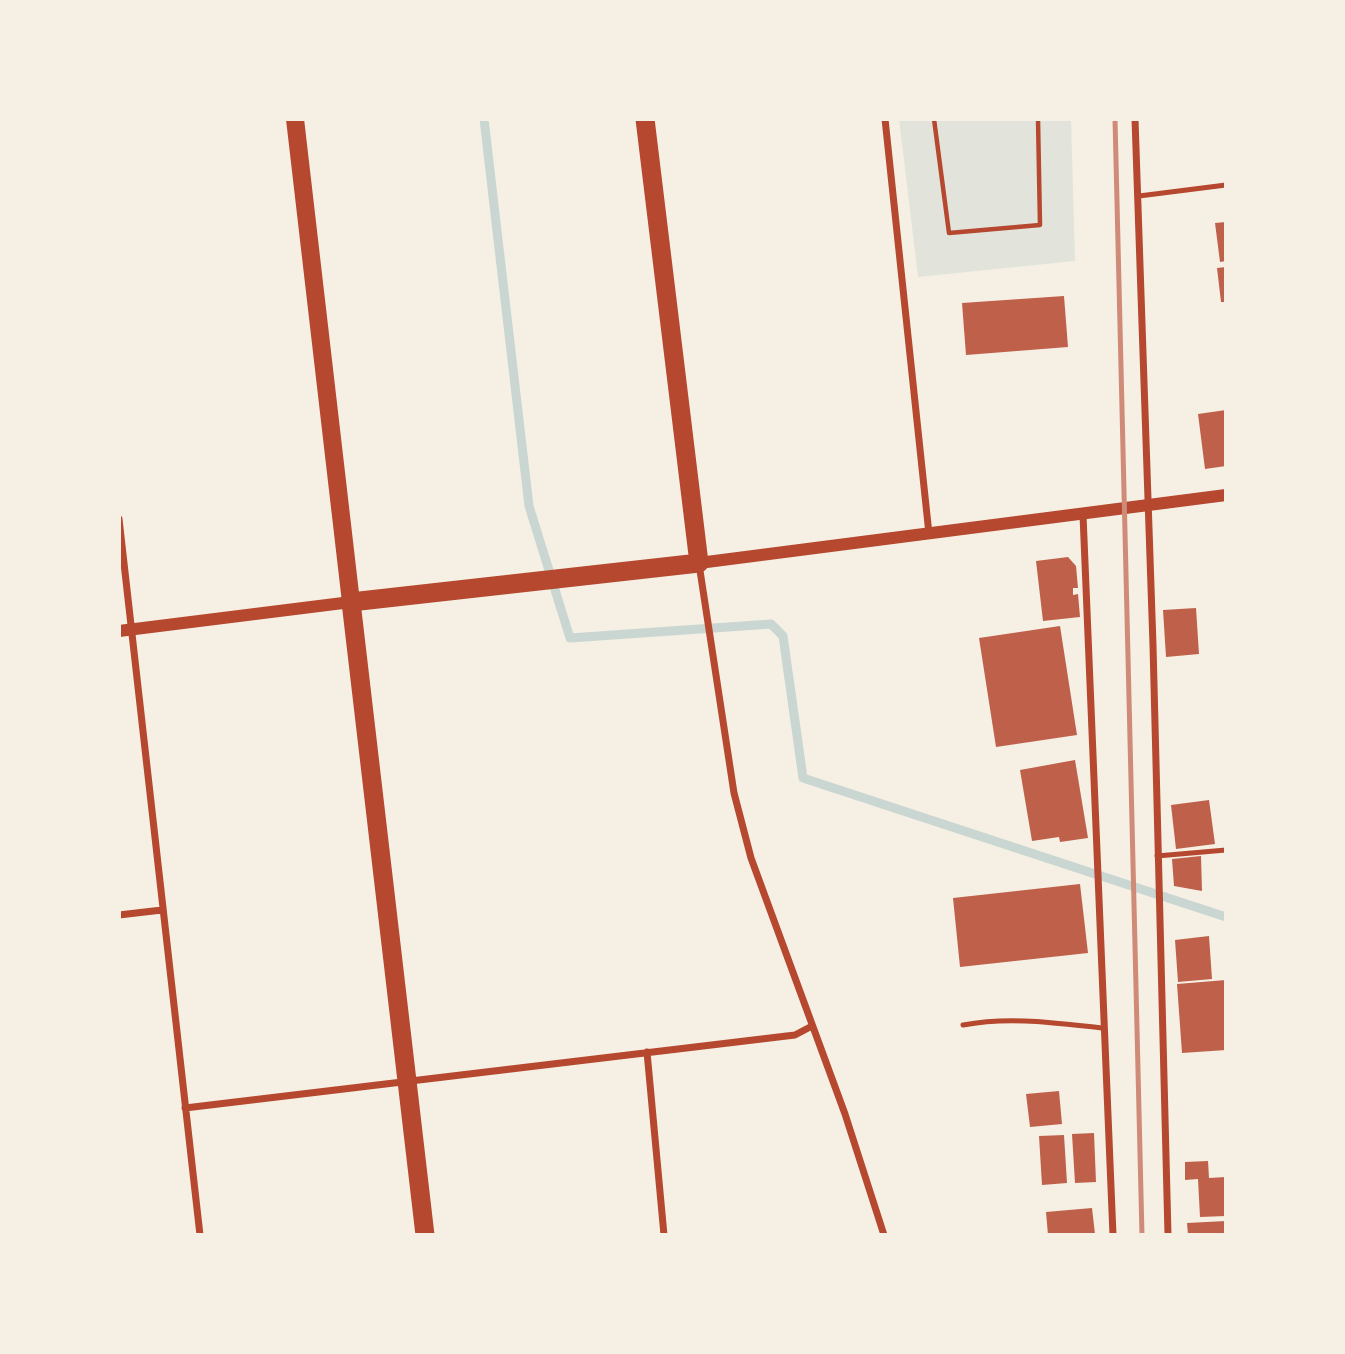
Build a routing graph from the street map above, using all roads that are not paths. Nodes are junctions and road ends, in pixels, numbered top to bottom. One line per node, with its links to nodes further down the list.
1 (295, 119): 13 (main road)
2 (645, 119): 12 (highway)
3 (886, 119): 11 (street)
4 (1135, 119): 6 (street)
5 (1226, 185): 6 (lane)
6 (1139, 196): 8 (street)
7 (1226, 495): 8 (street)
8 (1149, 505): 9 (street); 16 (street)
9 (1083, 515): 11 (street); 21 (street)
10 (119, 519): 14 (street)
11 (929, 534): 12 (street)
12 (699, 564): 13 (highway); 20 (street)
13 (351, 602): 14 (street); 23 (highway)
14 (125, 631): 17 (street)
15 (1226, 850): 16 (lane)
16 (1157, 856): 30 (street)
17 (162, 910): 18 (street); 24 (street)
18 (119, 915)
19 (963, 1025): 21 (lane)
20 (812, 1027): 22 (street); 28 (street)
21 (1103, 1028): 29 (street)
22 (647, 1052): 23 (street); 27 (street)
23 (408, 1080): 24 (street); 26 (highway)
24 (185, 1108): 25 (street)
25 (200, 1235)
26 (425, 1235)
27 (663, 1235)
28 (884, 1235)
29 (1113, 1235)
30 (1168, 1235)

